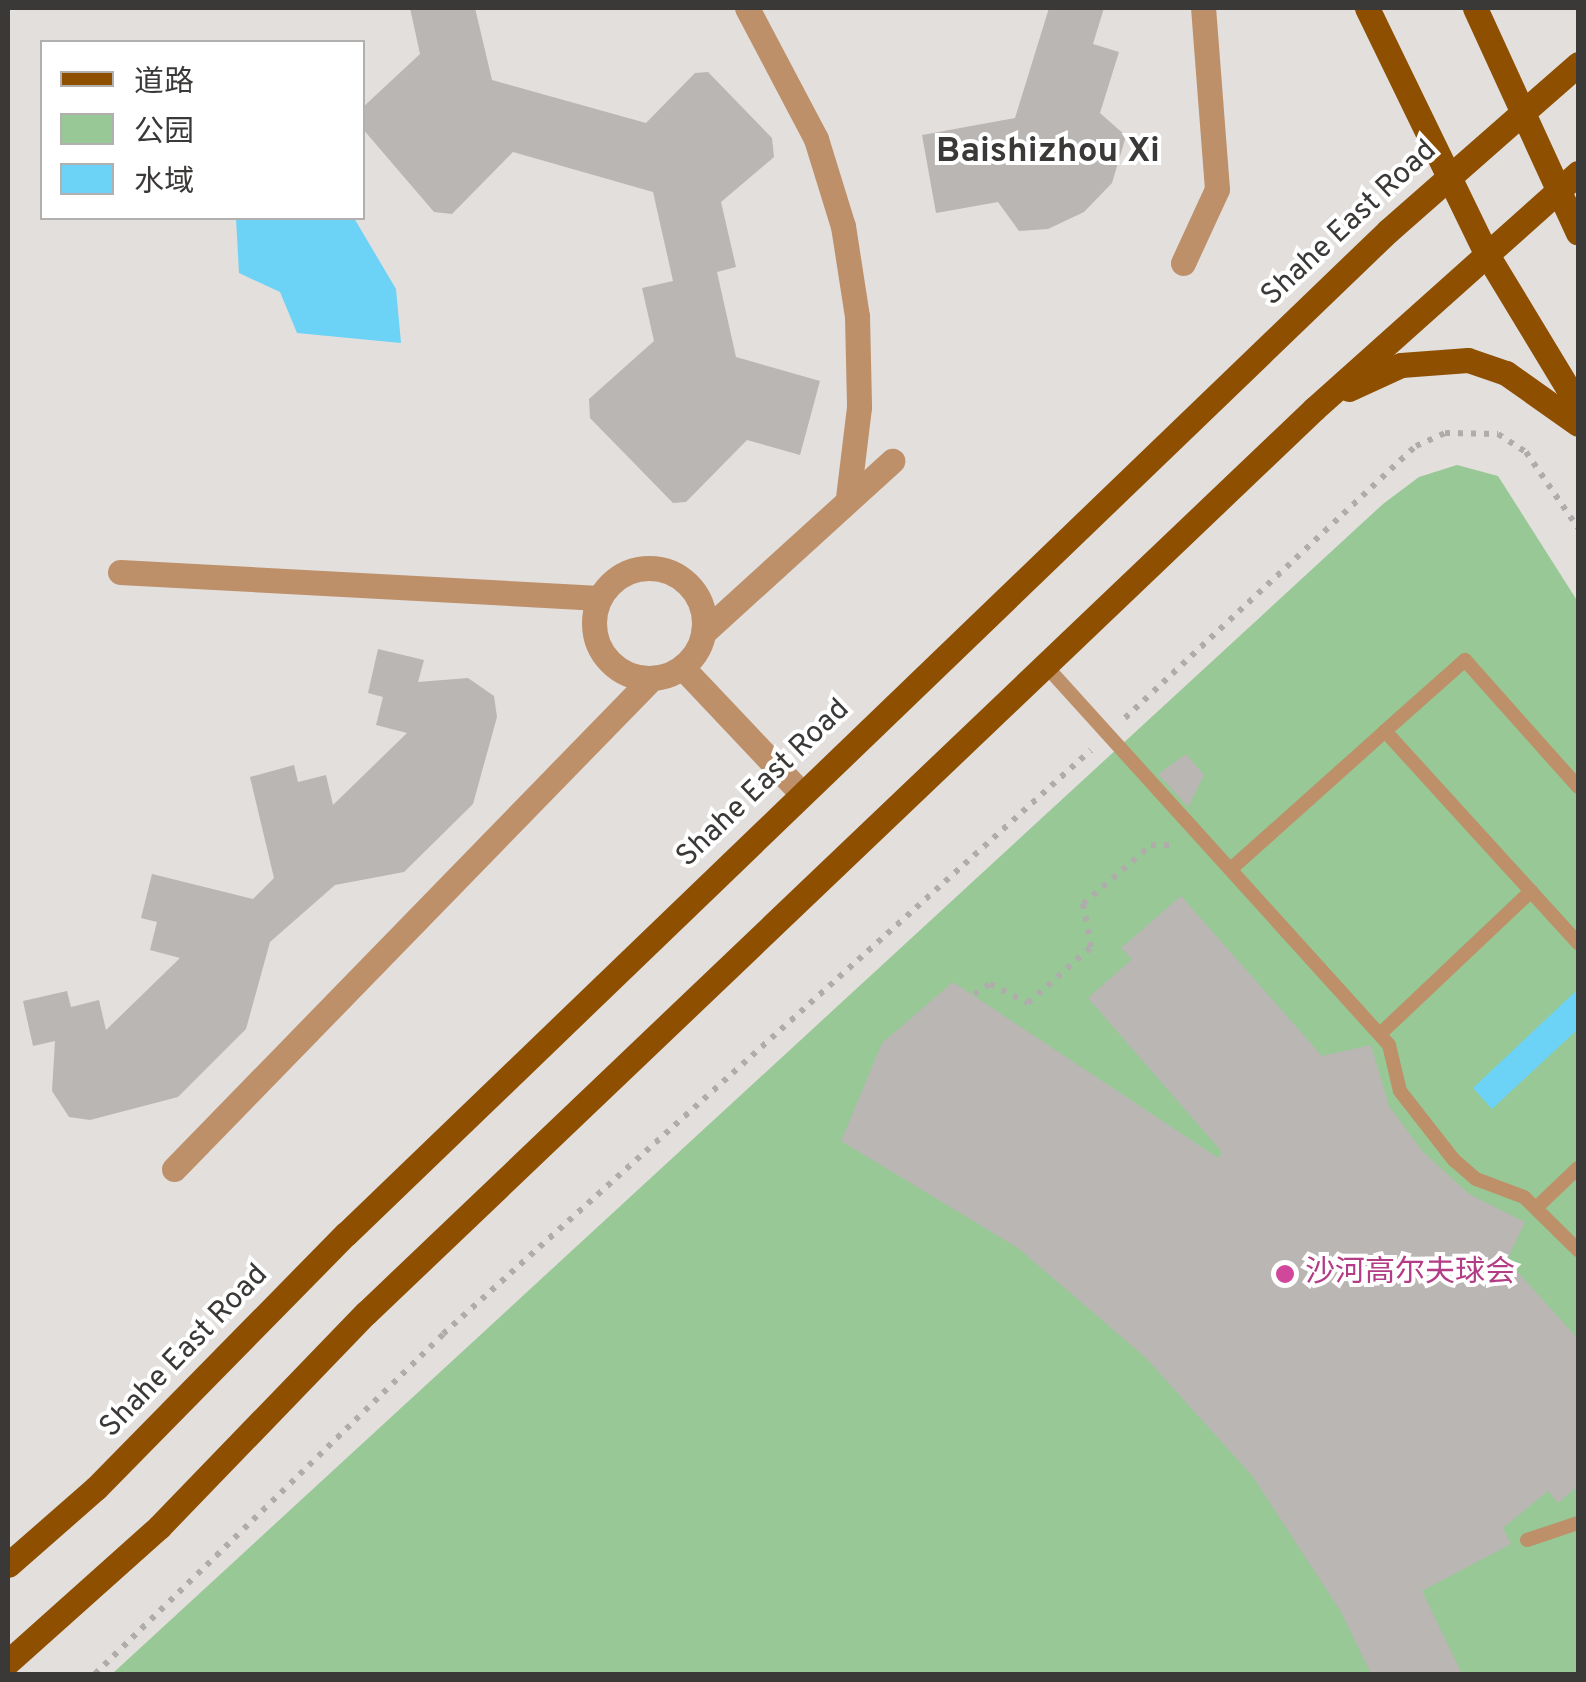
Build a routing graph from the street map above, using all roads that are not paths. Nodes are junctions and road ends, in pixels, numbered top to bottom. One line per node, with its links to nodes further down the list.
1 (746, 8): 17 (street)
2 (1203, 8): 12 (street)
3 (1367, 8): 8 (main road)
4 (1475, 8): 6 (main road)
5 (1578, 64): 6 (main road, Shahe East Road)
6 (1518, 116): 8 (main road, Shahe East Road); 9 (main road)
7 (1578, 173): 9 (main road)
8 (1448, 176): 11 (main road); 26 (main road, Shahe East Road)
9 (1554, 193): 10 (main road); 11 (main road)
10 (1578, 233)
11 (1486, 253): 13 (main road); 14 (main road)
12 (1183, 263)
13 (1578, 404)
14 (1314, 408): 15 (main road); 21 (main road)
15 (1578, 424)
16 (892, 461): 17 (street)
17 (848, 498): 20 (street)
18 (120, 572): 19 (street)
19 (599, 598): 20 (street); 23 (street)
20 (703, 633): 22 (street)
21 (1046, 666): 27 (lane); 38 (main road)
22 (682, 667): 23 (street); 26 (street)
23 (652, 678): 31 (street)
24 (1385, 731): 25 (lane); 27 (lane); 28 (lane)
25 (1578, 787)
26 (801, 793): 37 (main road, Shahe East Road)
27 (1232, 868): 30 (lane)
28 (1531, 891): 29 (lane); 30 (lane)
29 (1578, 943)
30 (1380, 1034): 33 (lane)
31 (174, 1168)
32 (1578, 1168): 33 (lane)
33 (1537, 1207): 34 (lane)
34 (1578, 1250)
35 (1578, 1523): 36 (lane)
36 (1528, 1540)
37 (11, 1554)
38 (8, 1662)

